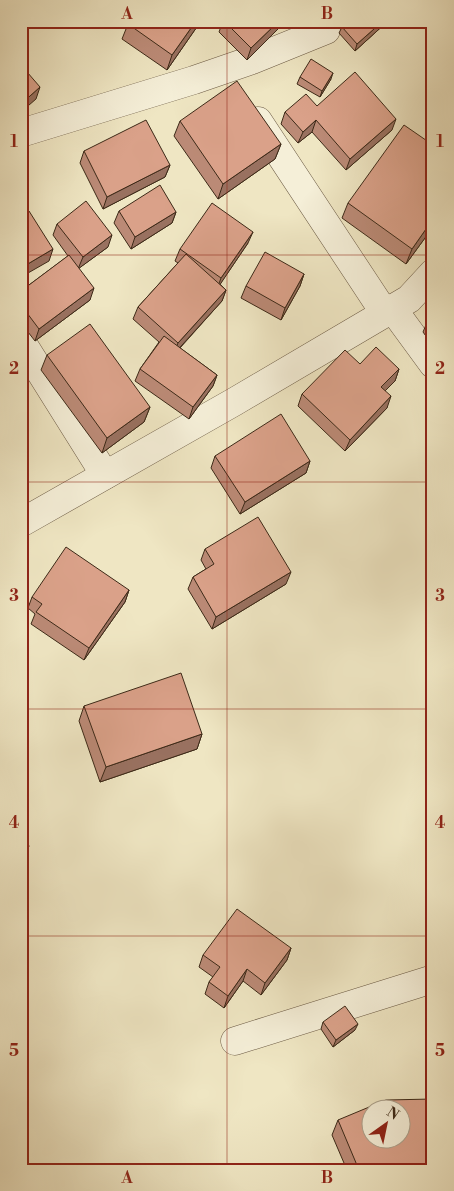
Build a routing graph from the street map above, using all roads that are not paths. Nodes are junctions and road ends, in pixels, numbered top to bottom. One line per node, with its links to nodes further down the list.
1 (326, 30): 2 (street)
2 (224, 70): 3 (street); 5 (street)
3 (21, 133)
4 (433, 272): 5 (street)
5 (388, 310): 7 (street); 8 (street)
6 (21, 340): 8 (street)
7 (433, 364)
8 (105, 475): 9 (street)
9 (21, 523)
10 (433, 979): 11 (street)
11 (235, 1042)

